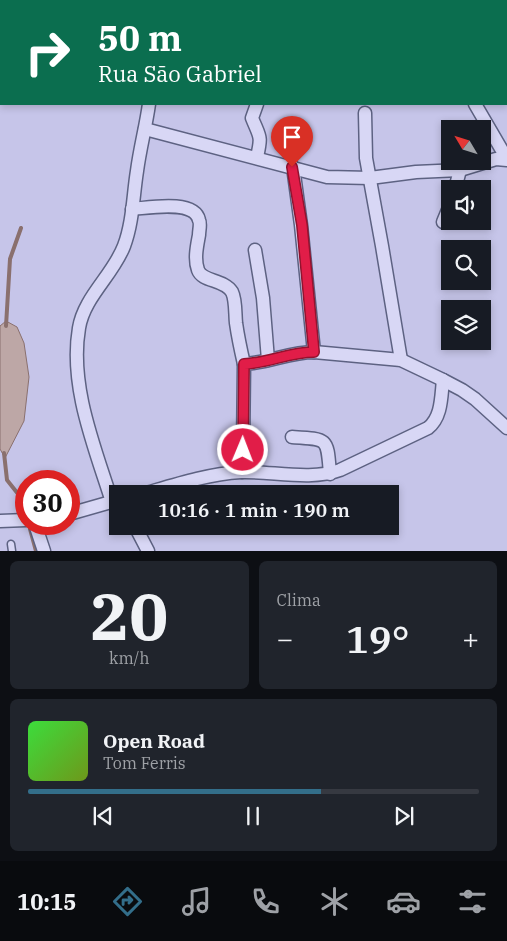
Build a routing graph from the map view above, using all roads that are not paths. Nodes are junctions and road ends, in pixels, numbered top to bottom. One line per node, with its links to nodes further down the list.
1 (149, 105): 5 (street)
2 (257, 105): 6 (street)
3 (476, 105): 7 (street)
4 (366, 113): 10 (street)
5 (145, 129): 6 (street); 12 (street)
6 (257, 157): 8 (street)
7 (503, 159)
8 (292, 167): 10 (street); 14 (street)
9 (460, 170): 10 (street); 11 (street)
10 (370, 178): 16 (street)
11 (457, 180)
12 (132, 209): 17 (street); 24 (street)
13 (255, 250): 15 (street)
14 (314, 352): 15 (street); 16 (street)
15 (268, 360): 17 (street)
16 (400, 360): 18 (street)
17 (244, 364): 21 (street)
18 (443, 380): 19 (street); 22 (street)
19 (507, 428)
20 (292, 437): 22 (street)
21 (242, 472): 22 (street); 23 (street)
22 (330, 474)
23 (176, 485)
24 (109, 488)
25 (109, 503): 26 (street)
26 (80, 511)
27 (15, 520): 28 (street)
28 (0, 521)
29 (39, 535): 31 (street)
30 (140, 535): 32 (street)
31 (44, 551)
32 (148, 551)

